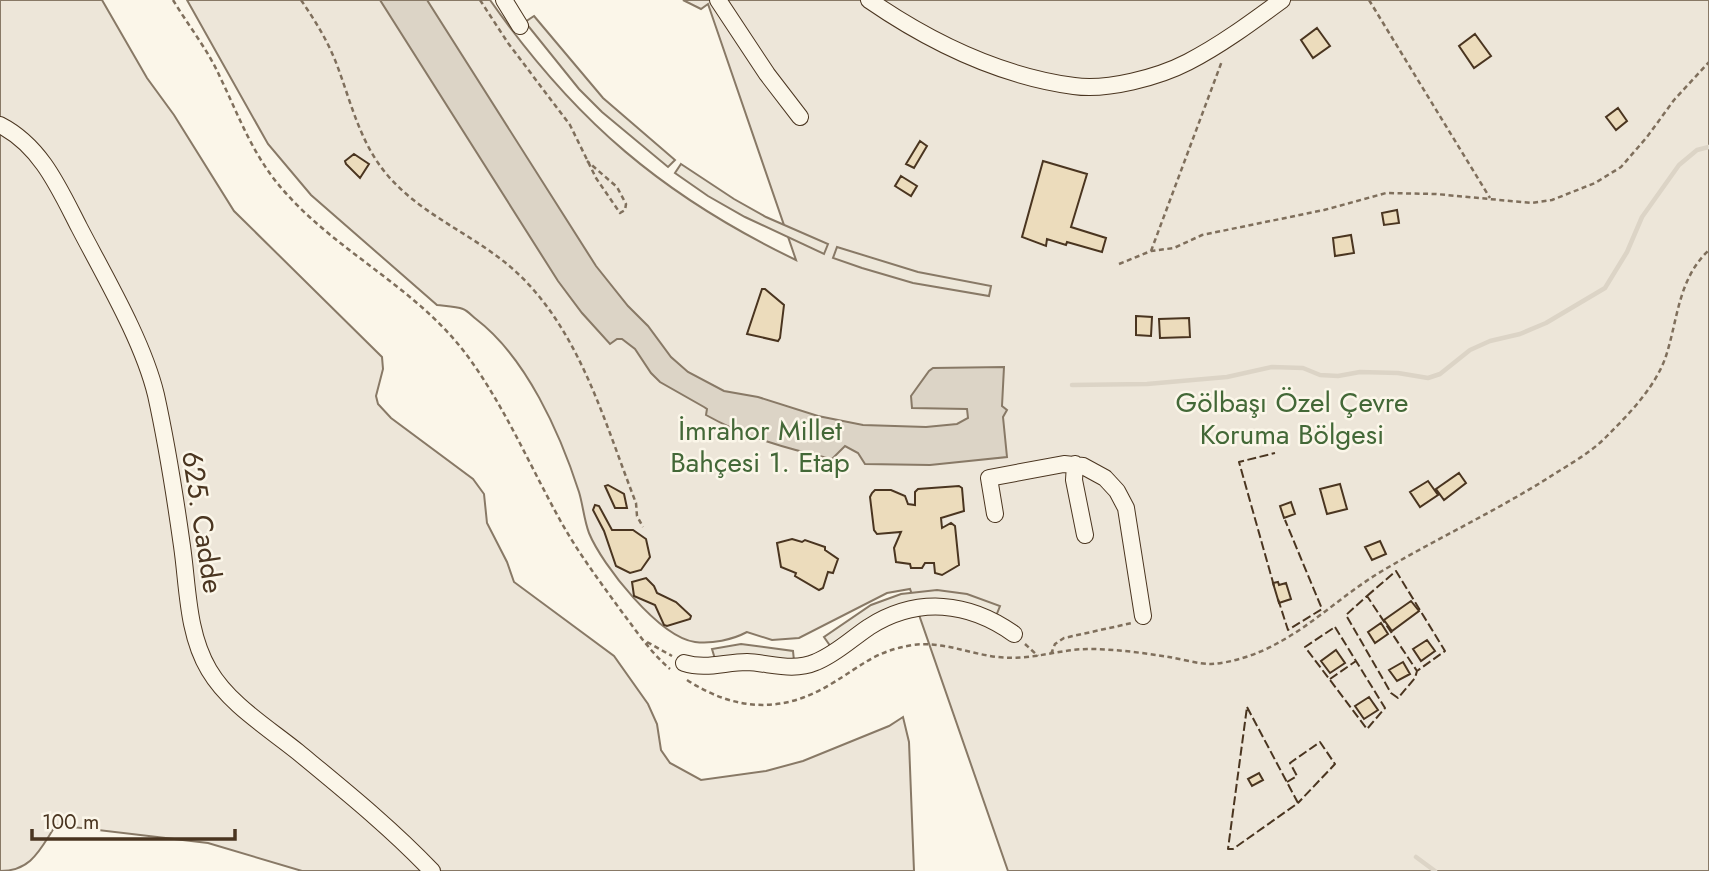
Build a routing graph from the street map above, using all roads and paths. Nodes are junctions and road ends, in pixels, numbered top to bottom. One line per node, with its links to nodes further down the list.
1 (173, 0): 25 (path)
2 (301, 0): 21 (path)
3 (480, 0): 14 (path)
4 (503, 0): 9 (street)
5 (718, 0): 12 (street)
6 (869, 0): 10 (street)
7 (1282, 0): 10 (street)
8 (1369, 0): 15 (path)
9 (520, 26)
10 (1224, 40): 17 (path)
11 (1709, 62): 15 (path)
12 (800, 117)
13 (0, 125): 29 (street, 625. Cadde)
14 (587, 161): 14 (path)
15 (1490, 198): 17 (path)
16 (1709, 250): 26 (path)
17 (1151, 251): 18 (path)
18 (1119, 264)
19 (1075, 464): 20 (street); 22 (street); 23 (street)
20 (995, 514)
21 (643, 527)
22 (1085, 535)
23 (1143, 616): 26 (path)
24 (1014, 634): 27 (path); 28 (street)
25 (643, 640): 27 (path); 28 (path)
26 (1051, 654): 27 (path)
27 (1038, 656)
28 (684, 663)
29 (432, 871)

